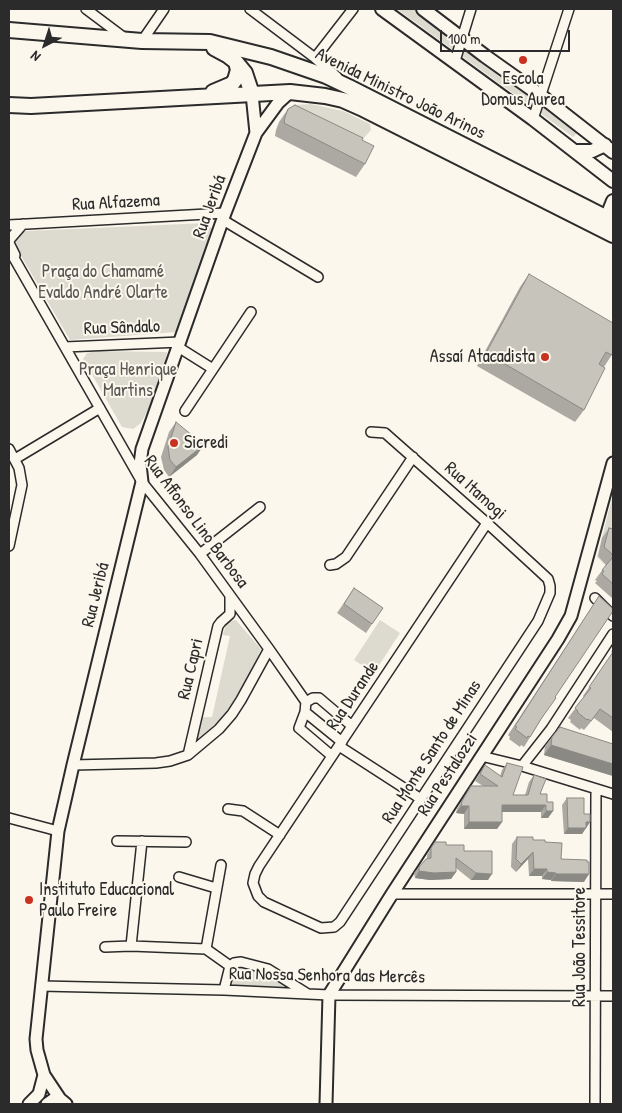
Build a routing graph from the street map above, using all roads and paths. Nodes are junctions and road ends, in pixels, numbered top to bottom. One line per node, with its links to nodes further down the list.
1 (86, 9): 11 (street)
2 (164, 9): 12 (street)
3 (250, 9): 14 (street)
4 (353, 9): 14 (street)
5 (382, 9): 15 (main road)
6 (423, 9): 10 (main road)
7 (471, 9): 10 (street)
8 (569, 9): 20 (street)
9 (9, 30): 11 (main road, Avenida Ministro João Arinos)
10 (461, 38): 15 (street); 20 (main road)
11 (126, 39): 12 (main road, Avenida Ministro João Arinos)
12 (142, 41): 13 (main road, Avenida Ministro João Arinos)
13 (182, 41): 16 (main road); 17 (main road, Avenida Ministro João Arinos)
14 (315, 58): 17 (street)
15 (455, 61): 23 (main road)
16 (236, 62): 19 (main road); 21 (main road)
17 (349, 87): 32 (main road, Avenida Ministro João Arinos)
18 (290, 92): 19 (main road, Avenida Ministro João Arinos); 24 (street); 32 (main road, Avenida Ministro João Arinos)
19 (252, 94): 21 (main road, Avenida Ministro João Arinos); 24 (street)
20 (540, 95): 23 (street); 25 (main road)
21 (194, 98): 22 (main road, Avenida Ministro João Arinos)
22 (9, 105)
23 (533, 119): 26 (main road)
24 (256, 133): 29 (street, Rua Jeribá)
25 (609, 148): 26 (main road)
26 (575, 151): 27 (main road)
27 (613, 181)
28 (613, 201): 32 (main road)
29 (224, 217): 30 (street, Rua Alfazema); 34 (street); 36 (street, Rua Jeribá)
30 (23, 224): 31 (street, Rua Alfazema); 33 (street, Rua Affonso Lino Barbosa)
31 (9, 225)
32 (609, 226)
33 (12, 256): 37 (street, Rua Affonso Lino Barbosa)
34 (318, 277)
35 (251, 312): 38 (street)
36 (179, 345): 37 (street, Rua Sândalo); 38 (street); 46 (street, Rua Jeribá)
37 (65, 347): 39 (street, Rua Affonso Lino Barbosa)
38 (213, 369): 40 (street)
39 (100, 408): 44 (street); 46 (street, Rua Affonso Lino Barbosa)
40 (185, 411)
41 (371, 432): 43 (street, Rua Itamogi)
42 (9, 450): 44 (street)
43 (413, 457): 48 (street, Rua Itamogi); 51 (street)
44 (15, 459): 49 (street)
45 (613, 463): 64 (street, Rua Pestalozzi)
46 (142, 482): 50 (street, Rua Affonso Lino Barbosa); 65 (street, Rua Jeribá)
47 (260, 507): 50 (street)
48 (487, 523): 52 (street, Rua Itamogi); 60 (street, Rua Durande)
49 (9, 546)
50 (200, 554): 53 (street, Rua Affonso Lino Barbosa)
51 (330, 565)
52 (550, 586): 69 (street, Rua Monte Santo de Minas)
53 (230, 596): 57 (street, Rua Affonso Lino Barbosa); 62 (street, Rua Capri)
54 (595, 598): 55 (street)
55 (613, 616)
56 (613, 634): 66 (street)
57 (270, 649): 58 (street, Rua Affonso Lino Barbosa); 62 (street)
58 (304, 699): 59 (street); 60 (street)
59 (305, 712): 61 (street); 63 (street)
60 (352, 726): 61 (street, Rua Durande)
61 (340, 744): 63 (street, Rua Durande); 69 (street)
62 (188, 755): 65 (street)
63 (332, 756): 73 (street, Rua Durande)
64 (481, 756): 66 (street); 82 (street, Rua Pestalozzi)
65 (72, 765): 72 (street, Rua Jeribá)
66 (522, 766): 67 (street)
67 (596, 789): 68 (street); 81 (street, Rua João Tessitore)
68 (613, 794)
69 (421, 799): 80 (street, Rua Monte Santo de Minas)
70 (228, 809): 73 (street)
71 (9, 818): 72 (street)
72 (58, 831): 88 (street, Rua Jeribá)
73 (280, 835): 80 (street, Rua Durande)
74 (117, 841): 75 (street)
75 (142, 841): 76 (street); 84 (street)
76 (186, 842)
77 (221, 865): 79 (street)
78 (179, 878): 79 (street)
79 (216, 888): 86 (street)
80 (255, 890)
81 (597, 893): 82 (street); 83 (street); 92 (street, Rua João Tessitore)
82 (392, 894): 91 (street, Rua Pestalozzi)
83 (613, 894)
84 (131, 946): 85 (street); 86 (street)
85 (106, 947)
86 (206, 949): 87 (street)
87 (230, 966): 89 (street); 90 (street)
88 (41, 986): 89 (street, Rua Nossa Senhora das Mercês); 94 (street, Rua Jeribá)
89 (224, 990): 90 (street, Rua Nossa Senhora das Mercês)
90 (309, 994): 91 (street, Rua Nossa Senhora das Mercês)
91 (329, 995): 92 (street, Rua Nossa Senhora das Mercês); 97 (street)
92 (596, 996): 93 (street, Rua Nossa Senhora das Mercês); 98 (street, Rua João Tessitore)
93 (613, 996)
94 (46, 1078): 95 (street, Rua Jeribá); 96 (street)
95 (55, 1102)
96 (29, 1104)
97 (326, 1104)
98 (595, 1104)

